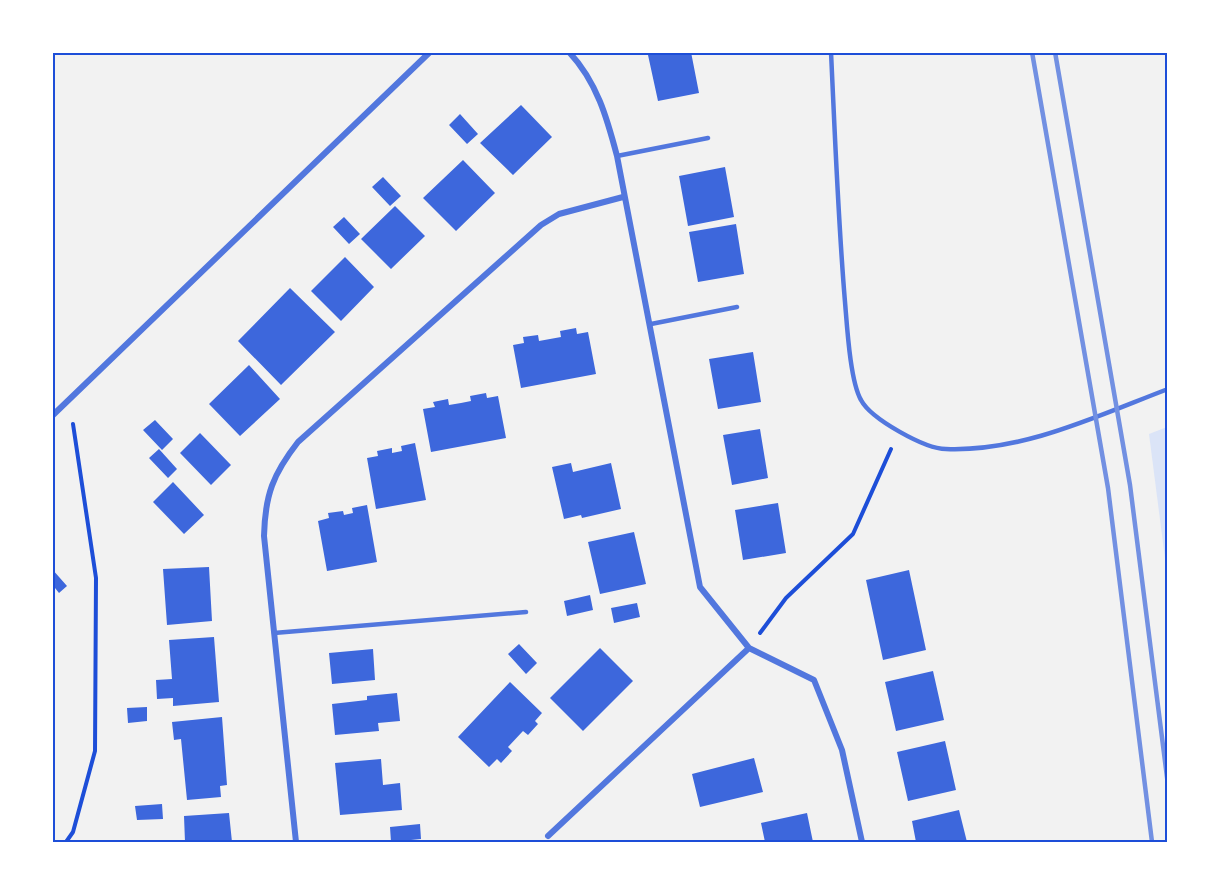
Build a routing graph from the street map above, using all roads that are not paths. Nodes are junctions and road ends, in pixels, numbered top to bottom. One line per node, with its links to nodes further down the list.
1 (430, 52): 10 (street)
2 (569, 52): 5 (street)
3 (831, 52): 9 (lane)
4 (708, 138): 5 (lane)
5 (617, 156): 6 (street)
6 (623, 197): 8 (street); 12 (street)
7 (737, 307): 8 (lane)
8 (651, 324): 13 (street)
9 (1167, 388)
10 (52, 416)
11 (526, 612): 12 (lane)
12 (274, 633): 15 (street)
13 (748, 648): 14 (street); 17 (street)
14 (548, 836): 16 (lane)
15 (296, 843)
16 (553, 843)
17 (862, 843)

